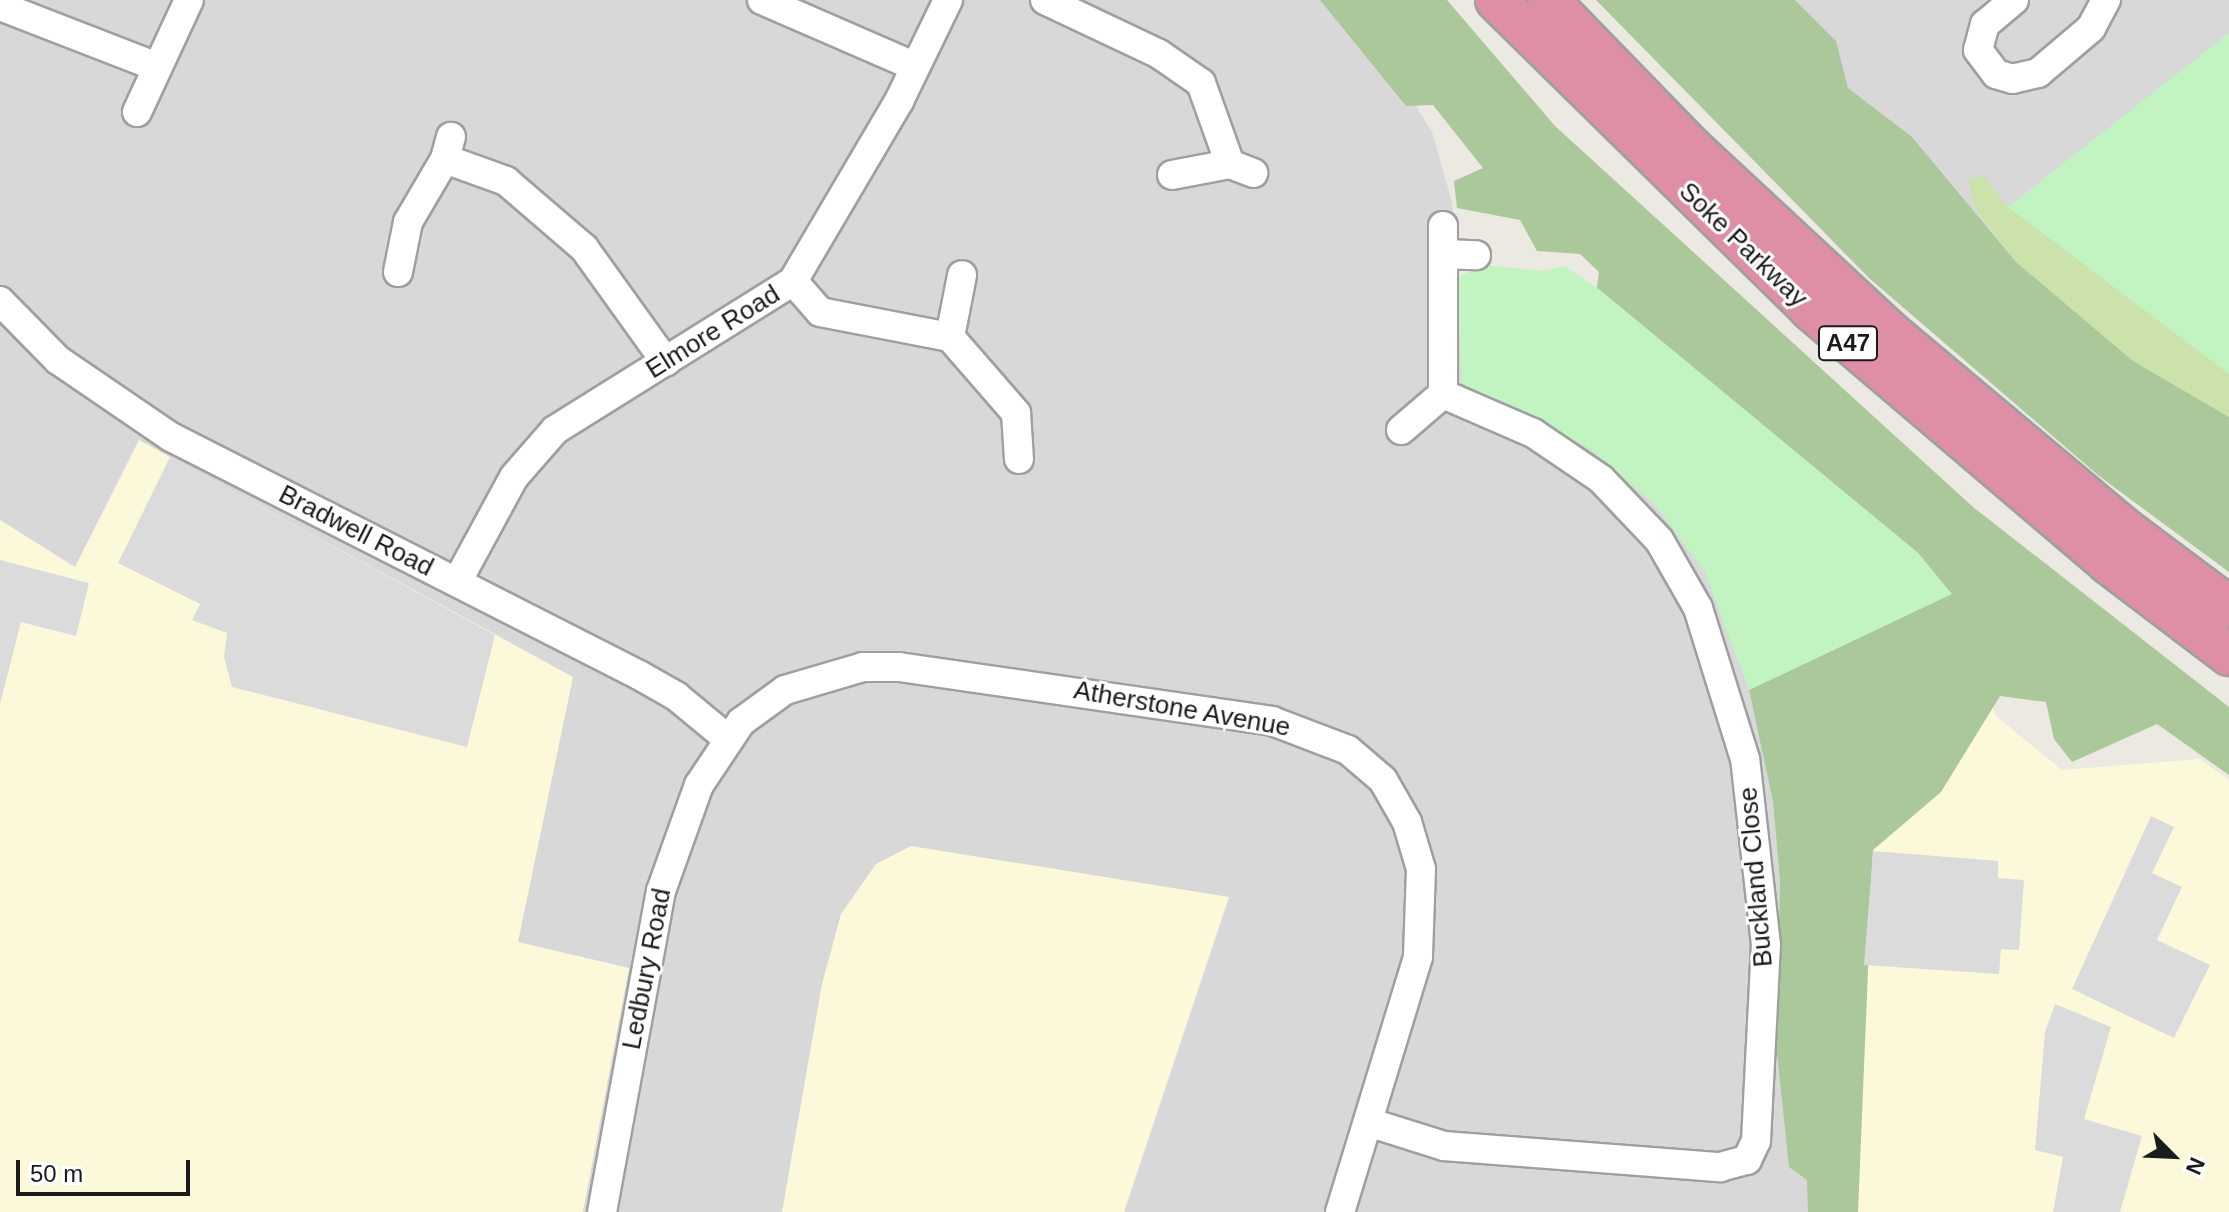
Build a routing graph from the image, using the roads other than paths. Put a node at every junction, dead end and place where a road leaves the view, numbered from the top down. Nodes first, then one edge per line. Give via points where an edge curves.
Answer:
1 (189, 0) edge
2 (762, 0) edge
3 (948, 0) edge
4 (1045, 0) edge
5 (1496, 0) edge
6 (1548, 0) edge
7 (2014, 0) edge
8 (2106, 0) edge
9 (0, 6) edge
10 (914, 66) junction
11 (157, 67) junction
12 (137, 112) dead end
13 (1172, 175) dead end
14 (1476, 255) dead end
15 (398, 272) dead end
16 (962, 275) dead end
17 (793, 281) junction
18 (0, 301) edge
19 (950, 337) junction
20 (666, 362) junction
21 (1443, 394) junction
22 (1401, 430) dead end
23 (1019, 459) dead end
24 (457, 582) junction
25 (2229, 607) edge
26 (2229, 655) edge
27 (728, 739) junction
28 (1371, 1123) junction
29 (602, 1212) edge
30 (1340, 1212) edge

1 - 11 street
2 - 10 street
3 - 10 street, Elmore Road
4 - 13 street via 1159,54 1201,83 1242,168
5 - 26 highway, Soke Parkway / A47 via 1670,176 1844,340 2108,563
6 - 25 highway, Soke Parkway / A47 via 1693,149 1891,333 2126,530
7 - 8 street via 1985,24 1978,50 1996,74 2012,79 2026,79 2059,55 2099,19
9 - 11 street
10 - 17 street, Elmore Road via 899,101
11 - 12 street
14 - 21 street via 1443,240
15 - 20 street via 408,222 448,148 506,181 584,248
16 - 19 street
17 - 19 street via 820,312
17 - 20 street, Elmore Road
18 - 24 street, Bradwell Road via 58,360 171,437
19 - 23 street via 1016,413
20 - 24 street, Elmore Road via 555,430 514,477
21 - 22 street
21 - 28 street, Buckland Close via 1533,433 1601,479 1659,540 1698,608 1745,759 1766,945 1756,1141 1747,1160 1720,1167 1444,1146
24 - 27 street, Bradwell Road via 676,696
27 - 28 street, Atherstone Avenue via 764,704 805,680 863,667 899,667 1235,713 1308,732 1348,750 1383,780 1396,800 1421,869 1418,957
27 - 29 street, Ledbury Road via 684,817 661,891
28 - 30 street, Atherstone Avenue

